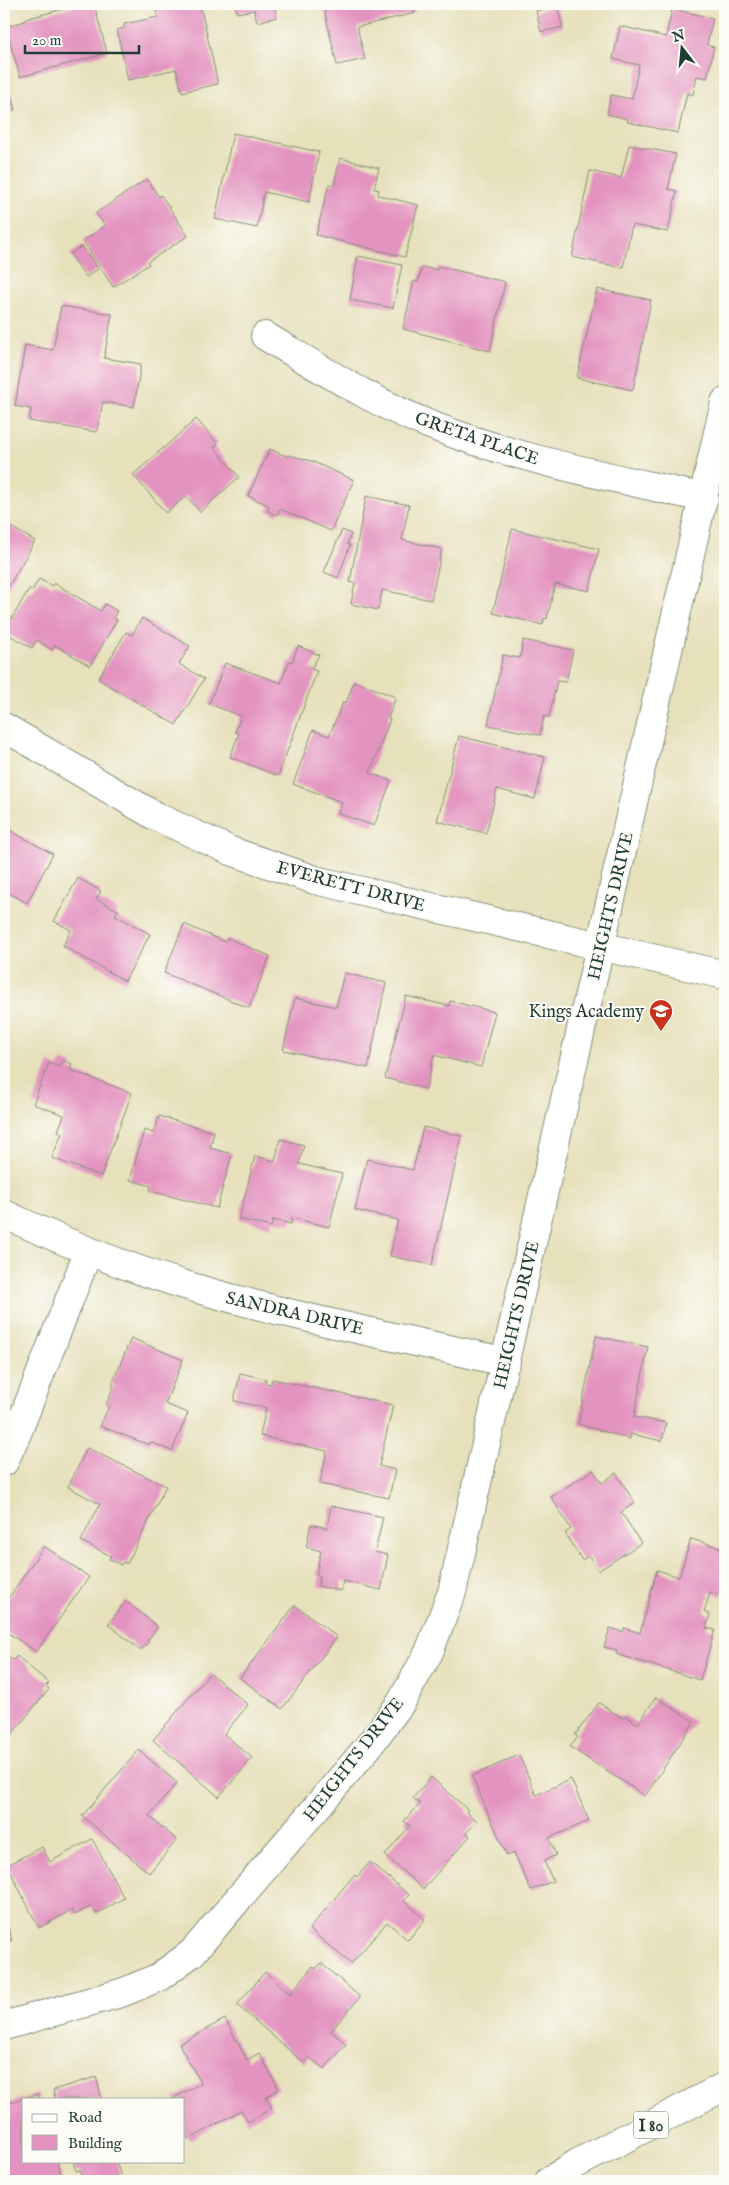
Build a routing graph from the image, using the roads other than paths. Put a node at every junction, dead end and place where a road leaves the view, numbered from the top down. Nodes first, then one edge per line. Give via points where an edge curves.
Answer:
1 (265, 336) dead end
2 (725, 402) edge
3 (704, 498) junction
4 (4, 727) edge
5 (601, 947) junction
6 (725, 975) edge
7 (4, 1214) edge
8 (88, 1252) junction
9 (506, 1362) junction
10 (4, 1462) edge
11 (4, 2026) edge
12 (725, 2086) edge
13 (576, 2164) junction
14 (531, 2181) edge
15 (550, 2181) edge

1 - 3 main road, GRETA PLACE via 361,392 432,426 510,453
2 - 3 main road, HEIGHTS DRIVE
3 - 5 main road, HEIGHTS DRIVE
4 - 5 main road, EVERETT DRIVE via 155,816 231,851 315,880
5 - 6 main road, EVERETT DRIVE
5 - 9 main road, HEIGHTS DRIVE
7 - 8 main road, SANDRA DRIVE
8 - 9 main road, SANDRA DRIVE via 204,1290
8 - 10 main road
9 - 11 main road, HEIGHTS DRIVE via 452,1592 429,1652 400,1704 368,1747 192,1953 160,1977 124,1992
12 - 13 main road, I 80
13 - 14 main road
13 - 15 main road, I 80

